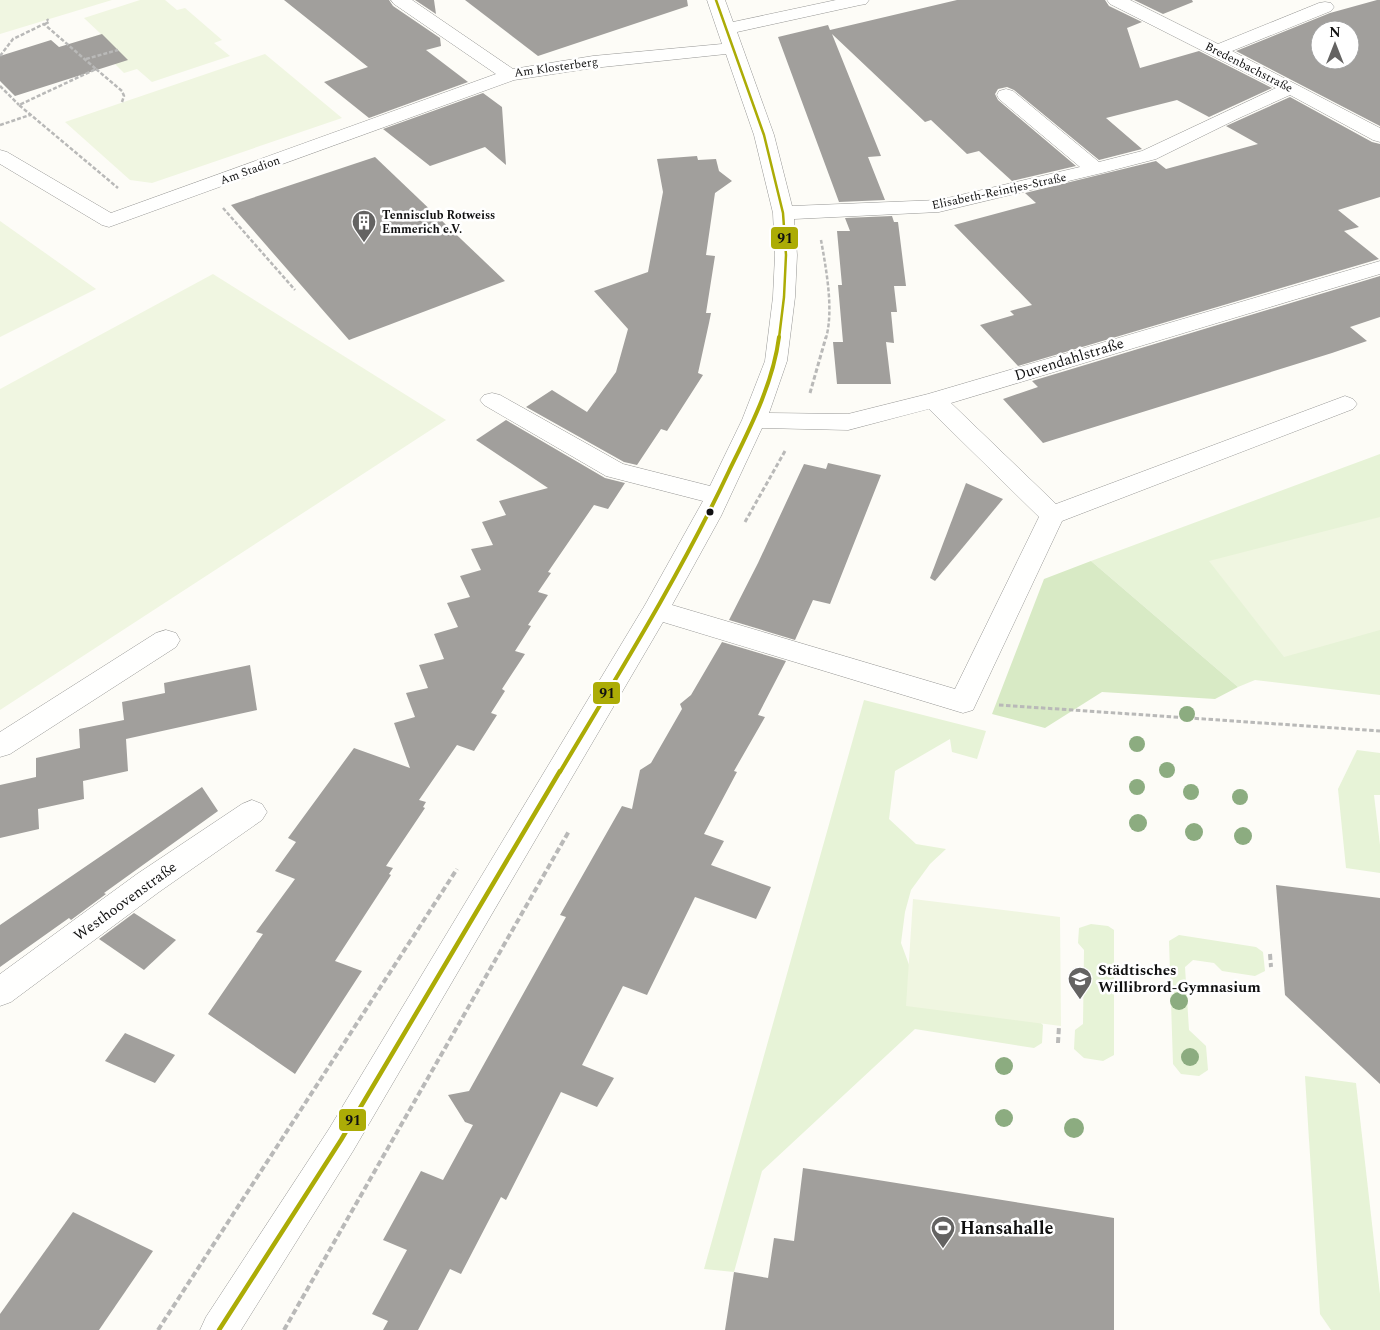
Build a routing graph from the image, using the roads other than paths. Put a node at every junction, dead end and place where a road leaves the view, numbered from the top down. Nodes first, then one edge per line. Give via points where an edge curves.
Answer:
1 (400, 0) edge
2 (716, 0) edge
3 (860, 0) edge
4 (1116, 0) edge
5 (1325, 7) dead end
6 (730, 39) junction
7 (1217, 51) junction
8 (510, 75) junction
9 (1291, 88) junction
10 (1006, 95) dead end
11 (1380, 136) edge
12 (0, 156) edge
13 (1095, 170) junction
14 (783, 213) junction
15 (1380, 267) edge
16 (492, 400) dead end
17 (934, 400) junction
18 (1345, 404) dead end
19 (754, 420) junction
20 (718, 496) junction
21 (1052, 515) junction
22 (656, 610) junction
23 (166, 640) dead end
24 (0, 746) edge
25 (252, 812) dead end
26 (0, 992) edge
27 (219, 1330) edge

1 - 8 street, Am Klosterberg
2 - 6 street
3 - 6 street, Am Klosterberg
4 - 7 street, Bredenbachstraße
5 - 7 street
6 - 8 street, Am Klosterberg
6 - 14 street via 764,135
7 - 9 street, Bredenbachstraße
8 - 12 street, Am Stadion via 109,221
9 - 11 street, Bredenbachstraße
9 - 13 street, Elisabeth-Reintjes-Straße via 1149,155
10 - 13 street, Elisabeth-Reintjes-Straße
13 - 14 street, Elisabeth-Reintjes-Straße via 939,206
14 - 19 street via 786,255 776,362
15 - 17 street, Duvendahlstraße
16 - 20 street via 614,470
17 - 19 street, Duvendahlstraße via 848,422
17 - 21 street
18 - 21 street
19 - 20 street
20 - 22 street
21 - 22 street via 963,702
22 - 27 street via 341,1140
23 - 24 street
25 - 26 street, Westhoovenstraße via 148,883

